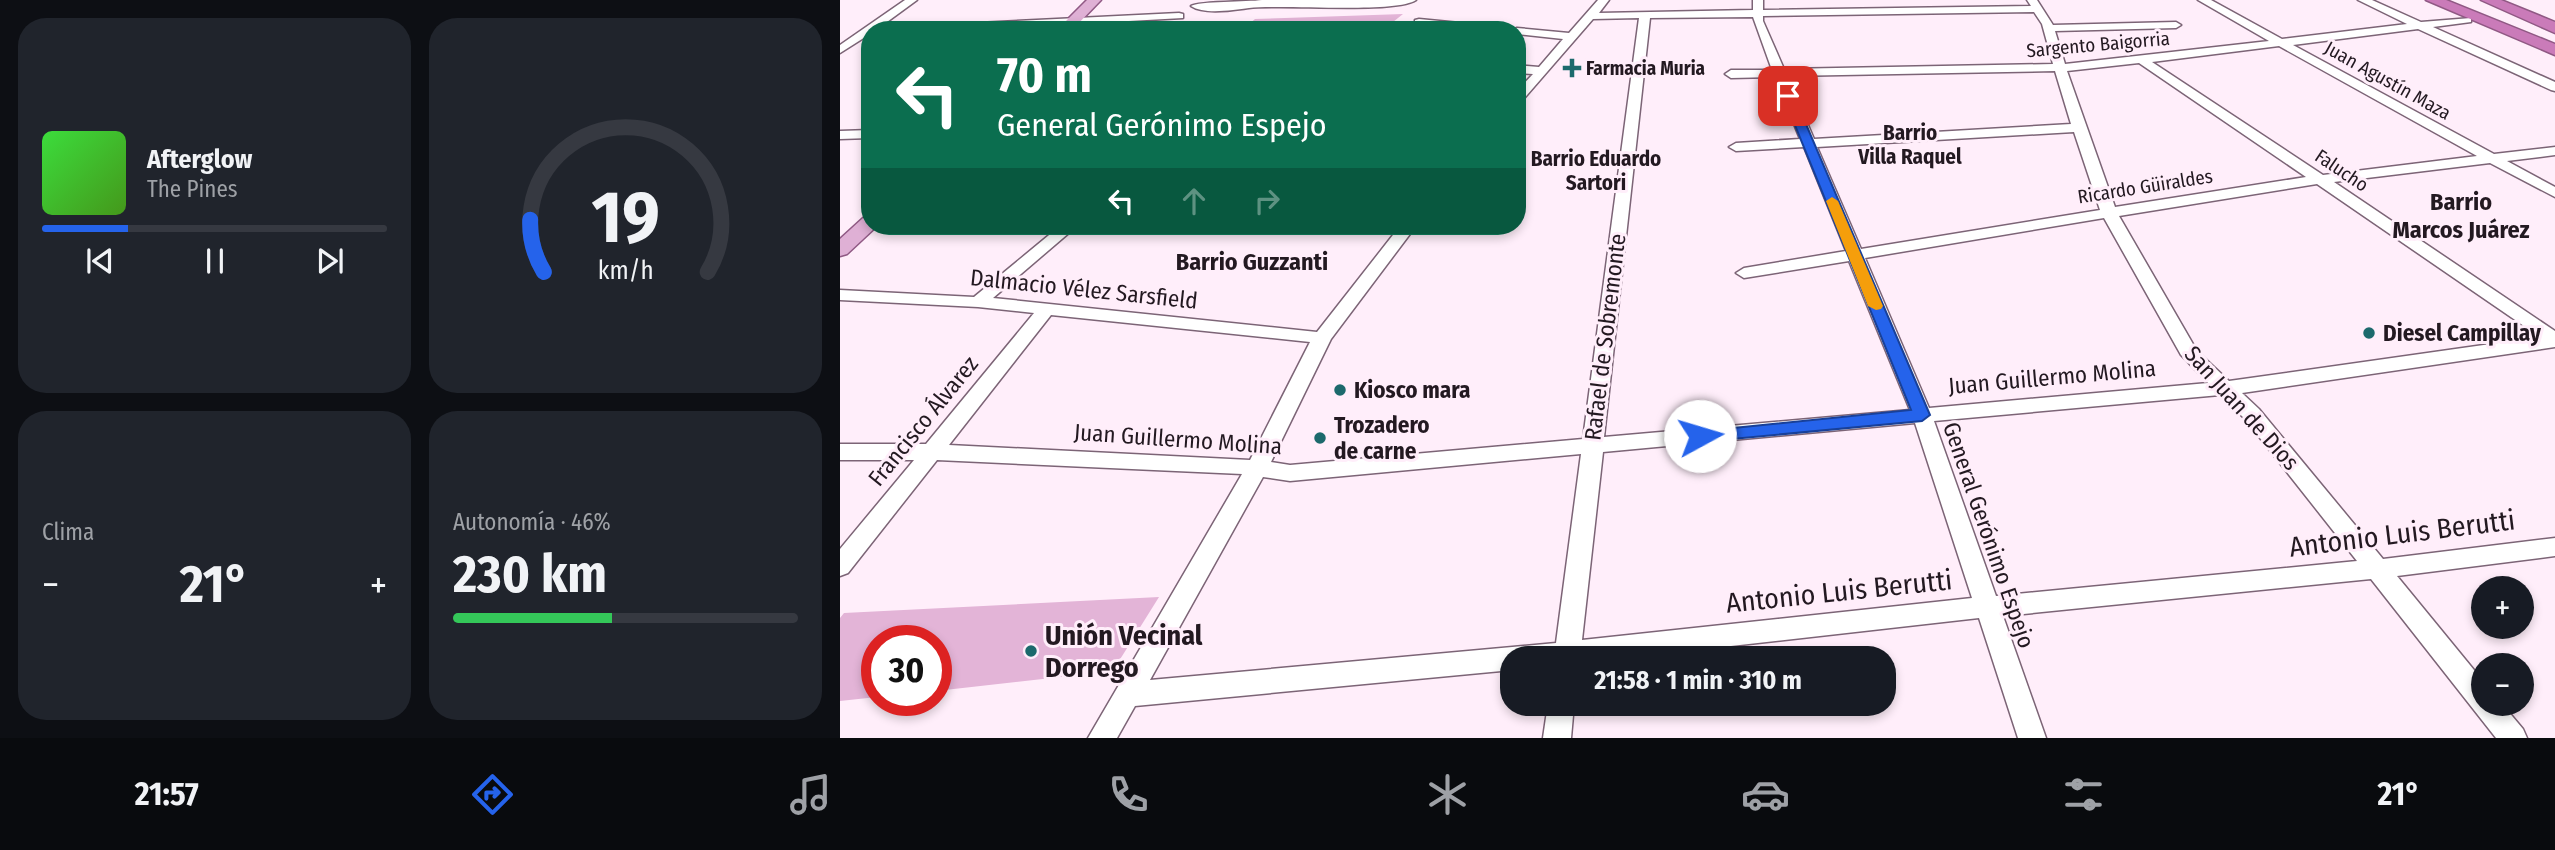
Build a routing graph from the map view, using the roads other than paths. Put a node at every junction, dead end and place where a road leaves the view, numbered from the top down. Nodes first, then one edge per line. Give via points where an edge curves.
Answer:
1 (912, 0) edge
2 (1094, 0) edge
3 (1206, 0) edge
4 (1411, 0) edge
5 (1604, 0) edge
6 (2203, 0) edge
7 (2362, 0) edge
8 (2433, 0) edge
9 (2447, 0) edge
10 (2468, 0) edge
11 (2488, 0) edge
12 (2035, 5) edge
13 (1196, 6) junction
14 (1757, 7) edge
15 (1179, 16) junction
16 (1591, 16) junction
17 (1645, 16) junction
18 (2467, 20) dead end
19 (882, 21) edge
20 (1072, 21) edge
21 (1117, 21) edge
22 (1171, 21) edge
23 (2176, 25) dead end
24 (2419, 26) junction
25 (2049, 28) junction
26 (2555, 28) edge
27 (861, 31) edge
28 (840, 32) edge
29 (1526, 32) edge
30 (2555, 34) edge
31 (861, 36) edge
32 (1573, 37) junction
33 (2280, 42) junction
34 (2555, 42) edge
35 (840, 50) edge
36 (2555, 50) edge
37 (2140, 60) junction
38 (2061, 68) junction
39 (1526, 70) edge
40 (1542, 71) junction
41 (1779, 73) junction
42 (1731, 74) dead end
43 (2555, 88) edge
44 (1526, 89) edge
45 (2079, 128) junction
46 (861, 134) edge
47 (840, 135) edge
48 (1808, 143) junction
49 (1736, 147) dead end
50 (2555, 151) edge
51 (2491, 158) junction
52 (2318, 179) junction
53 (2555, 193) edge
54 (2109, 213) junction
55 (861, 230) edge
56 (1058, 235) edge
57 (1401, 235) edge
58 (840, 250) edge
59 (1854, 254) junction
60 (1744, 273) dead end
61 (840, 295) edge
62 (978, 302) junction
63 (1047, 309) junction
64 (1322, 338) junction
65 (2555, 340) edge
66 (2225, 387) junction
67 (1922, 415) junction
68 (1592, 447) junction
69 (840, 452) edge
70 (931, 452) junction
71 (1256, 470) junction
72 (2555, 547) edge
73 (840, 566) edge
74 (2378, 569) junction
75 (1988, 607) junction
76 (1568, 646) edge
77 (1646, 646) edge
78 (1500, 661) edge
79 (2471, 686) edge
80 (1129, 694) junction
81 (1560, 716) edge
82 (2495, 716) edge
83 (1102, 738) edge
84 (1557, 738) edge
85 (2032, 738) edge
86 (2512, 738) edge

1 - 19 street
2 - 20 main road
3 - 13 street
4 - 13 street
5 - 16 street
6 - 33 street, Juan Agustín Maza
7 - 24 street
8 - 36 highway
9 - 34 highway
10 - 30 highway
11 - 26 highway
12 - 14 street
12 - 25 street, San Juan de Dios
13 - 15 street
14 - 17 street
14 - 41 street, General Gerónimo Espejo
15 - 21 street
15 - 22 street
16 - 17 street
16 - 32 street
17 - 68 street, Rafael de Sobremonte
18 - 24 street, Sargento Baigorria
23 - 25 street
24 - 33 street, Sargento Baigorria
24 - 43 street
25 - 38 street, San Juan de Dios
27 - 28 street
29 - 32 street
31 - 35 street
32 - 40 street
33 - 37 street, Sargento Baigorria
33 - 51 street, Juan Agustín Maza
37 - 38 street, Sargento Baigorria
37 - 52 street, Falucho
38 - 41 street, Sargento Baigorria
38 - 45 street, San Juan de Dios
39 - 40 street
40 - 44 street
41 - 42 street, Sargento Baigorria
41 - 48 street, General Gerónimo Espejo
45 - 48 street
45 - 54 street, San Juan de Dios
46 - 47 street
48 - 49 street
48 - 59 street, General Gerónimo Espejo
50 - 51 street, Ricardo Güiraldes
51 - 52 street, Ricardo Güiraldes
51 - 53 street, Juan Agustín Maza
52 - 54 street, Ricardo Güiraldes
52 - 65 street, Falucho
54 - 59 street, Ricardo Güiraldes
54 - 66 street, San Juan de Dios via 2190,355
55 - 58 main road
56 - 62 street
57 - 64 street
59 - 60 street, Ricardo Güiraldes
59 - 67 street, General Gerónimo Espejo
61 - 62 street, Dalmacio Vélez Sarsfield
62 - 63 street, Dalmacio Vélez Sarsfield
63 - 64 street, Dalmacio Vélez Sarsfield
63 - 70 street, Francisco Álvarez
64 - 71 street
65 - 66 street, Juan Guillermo Molina
66 - 67 street, Juan Guillermo Molina
66 - 74 street, San Juan de Dios
67 - 68 street, Juan Guillermo Molina
67 - 75 street, General Gerónimo Espejo
68 - 71 street, Juan Guillermo Molina via 1290,473
68 - 76 street, Rafael de Sobremonte
69 - 70 street, Juan Guillermo Molina
70 - 71 street, Juan Guillermo Molina via 1231,465
70 - 73 street, Francisco Álvarez
71 - 80 street
72 - 74 street, Antonio Luis Berutti
74 - 75 street, Antonio Luis Berutti
74 - 79 street, San Juan de Dios
75 - 77 street, Antonio Luis Berutti
75 - 85 street, General Gerónimo Espejo
78 - 80 street, Antonio Luis Berutti
80 - 83 street
81 - 84 street
82 - 86 street, San Juan de Dios

